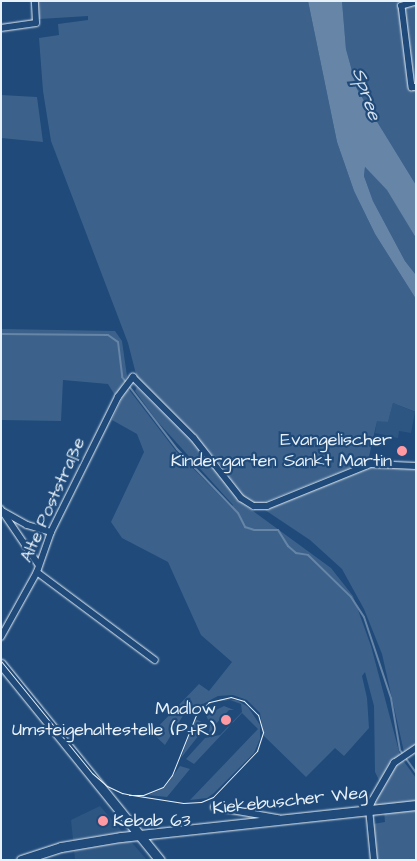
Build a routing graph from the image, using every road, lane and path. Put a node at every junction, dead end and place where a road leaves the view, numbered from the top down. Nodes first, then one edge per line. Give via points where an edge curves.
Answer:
1 (35, 1) edge
2 (416, 2) edge
3 (1, 28) edge
4 (416, 49) edge
5 (407, 52) junction
6 (416, 87) edge
7 (416, 466) edge
8 (2, 510) edge
9 (51, 532) junction
10 (39, 565) junction
11 (37, 572) junction
12 (1, 636) edge
13 (155, 660) dead end
14 (1, 664) edge
15 (416, 748) edge
16 (416, 805) edge
17 (214, 806) dead end
18 (369, 809) junction
19 (282, 819) junction
20 (139, 835) junction
21 (21, 860) edge
22 (160, 860) edge
23 (374, 860) edge

1 - 3 street via 36,24
2 - 5 street via 402,6
4 - 5 street
5 - 6 street via 412,87
7 - 9 street, Alte Poststraße via 371,464 267,506 254,506 241,498 194,438 131,378
8 - 9 street via 27,525
8 - 10 street
9 - 10 street, Alte Poststraße
10 - 11 street, Alte Poststraße
11 - 12 street, Alte Poststraße
11 - 13 street
14 - 20 main road
15 - 18 street via 398,760
16 - 18 main road, Kiekebuscher Weg
17 - 19 street
18 - 19 main road, Kiekebuscher Weg
18 - 23 street
19 - 20 main road, Kiekebuscher Weg
20 - 21 main road, Kiekebuscher Weg via 61,847
20 - 22 main road

